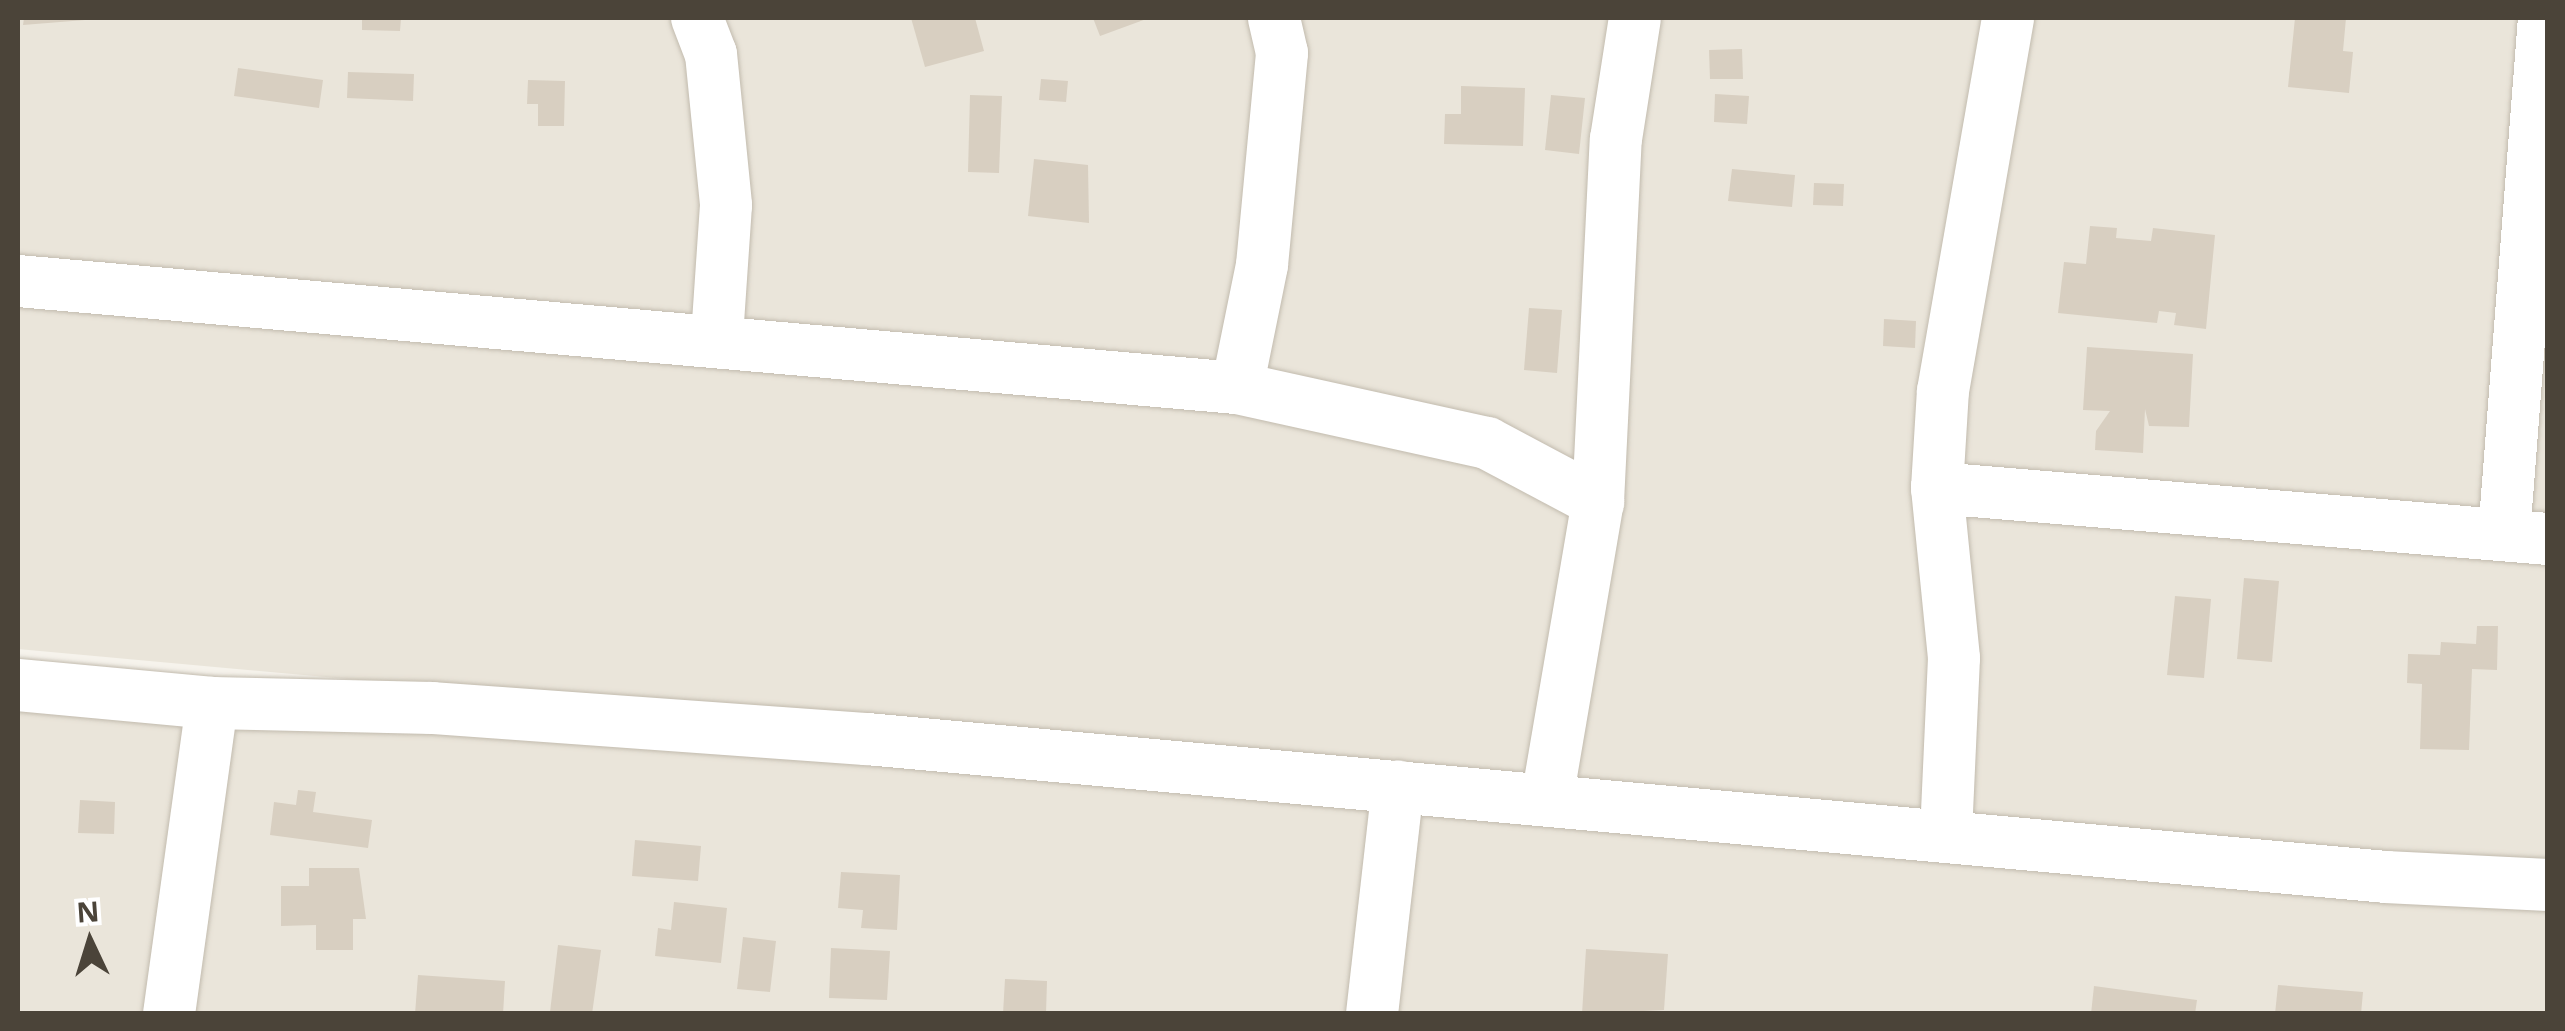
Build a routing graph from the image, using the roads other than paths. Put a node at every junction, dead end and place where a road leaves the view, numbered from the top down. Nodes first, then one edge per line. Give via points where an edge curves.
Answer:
1 (697, 18) edge
2 (1274, 18) edge
3 (1635, 18) edge
4 (2008, 18) edge
5 (2544, 18) edge
6 (18, 282) edge
7 (717, 338) junction
8 (1237, 388) junction
9 (1937, 488) junction
10 (1598, 502) junction
11 (2526, 537) edge
12 (18, 685) edge
13 (212, 703) junction
14 (1398, 786) junction
15 (1547, 798) junction
16 (1946, 834) junction
17 (2548, 885) edge
18 (169, 1014) edge
19 (1372, 1014) edge

1 - 7 street via 711,54 726,206
2 - 8 street via 1282,53 1262,265
3 - 10 street via 1616,139
4 - 9 street via 1943,391
5 - 11 street
6 - 7 street via 478,325
7 - 8 street
8 - 10 street via 1487,442
9 - 11 street
9 - 16 street via 1954,658
10 - 15 street
12 - 13 street
13 - 14 street via 432,708
13 - 18 street
14 - 15 street
14 - 19 street
15 - 16 street
16 - 17 street via 2386,877

